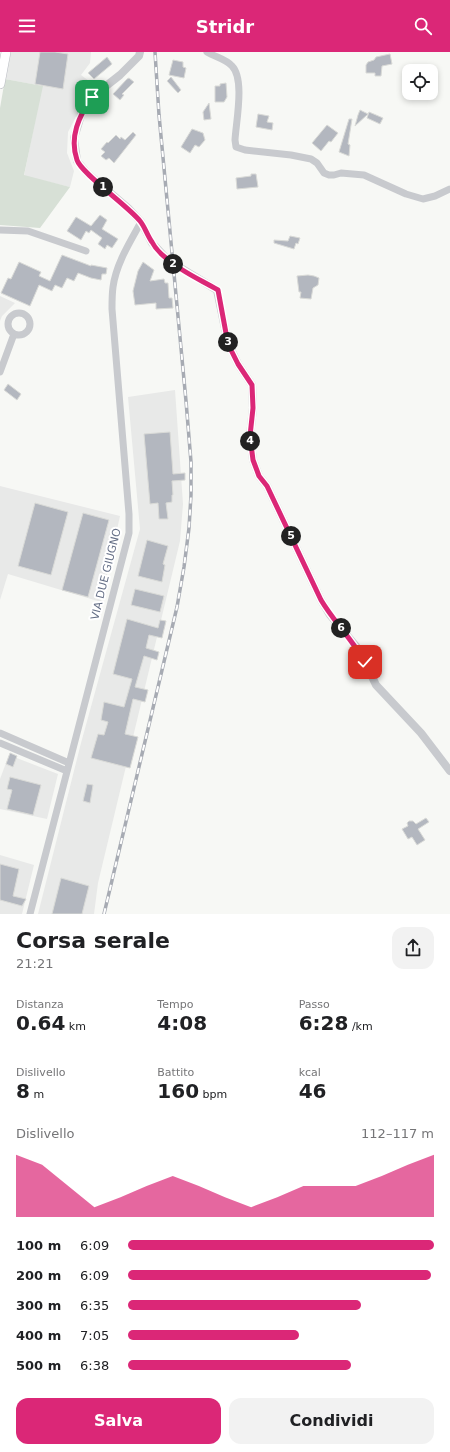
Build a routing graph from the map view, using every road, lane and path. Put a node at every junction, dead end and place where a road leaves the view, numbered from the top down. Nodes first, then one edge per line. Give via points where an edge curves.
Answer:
1 (6, 52) edge
2 (140, 52) edge
3 (208, 52) edge
4 (0, 84) edge
5 (450, 189) edge
6 (141, 222) junction
7 (0, 230) edge
8 (86, 251) dead end
9 (14, 334) dead end
10 (0, 372) edge
11 (0, 733) edge
12 (0, 743) edge
13 (69, 763) junction
14 (67, 771) junction
15 (450, 771) edge
16 (30, 914) edge

1 - 4 main road
2 - 6 street via 120,75 92,97 82,112 74,138 77,161
3 - 5 street via 229,63 236,72 239,89 236,147 311,159 329,175 364,174 406,194 423,199
6 - 13 street, VIA DUE GIUGNO via 117,271 112,309 130,514 129,533
6 - 15 street via 152,243 166,258 218,290 228,344 252,385 250,436 253,460 259,476 267,486 330,615 356,646 376,685 421,733
7 - 8 street via 28,231
9 - 10 street
11 - 13 street
12 - 14 street
13 - 14 street, VIA DUE GIUGNO
14 - 16 street, VIA DUE GIUGNO

